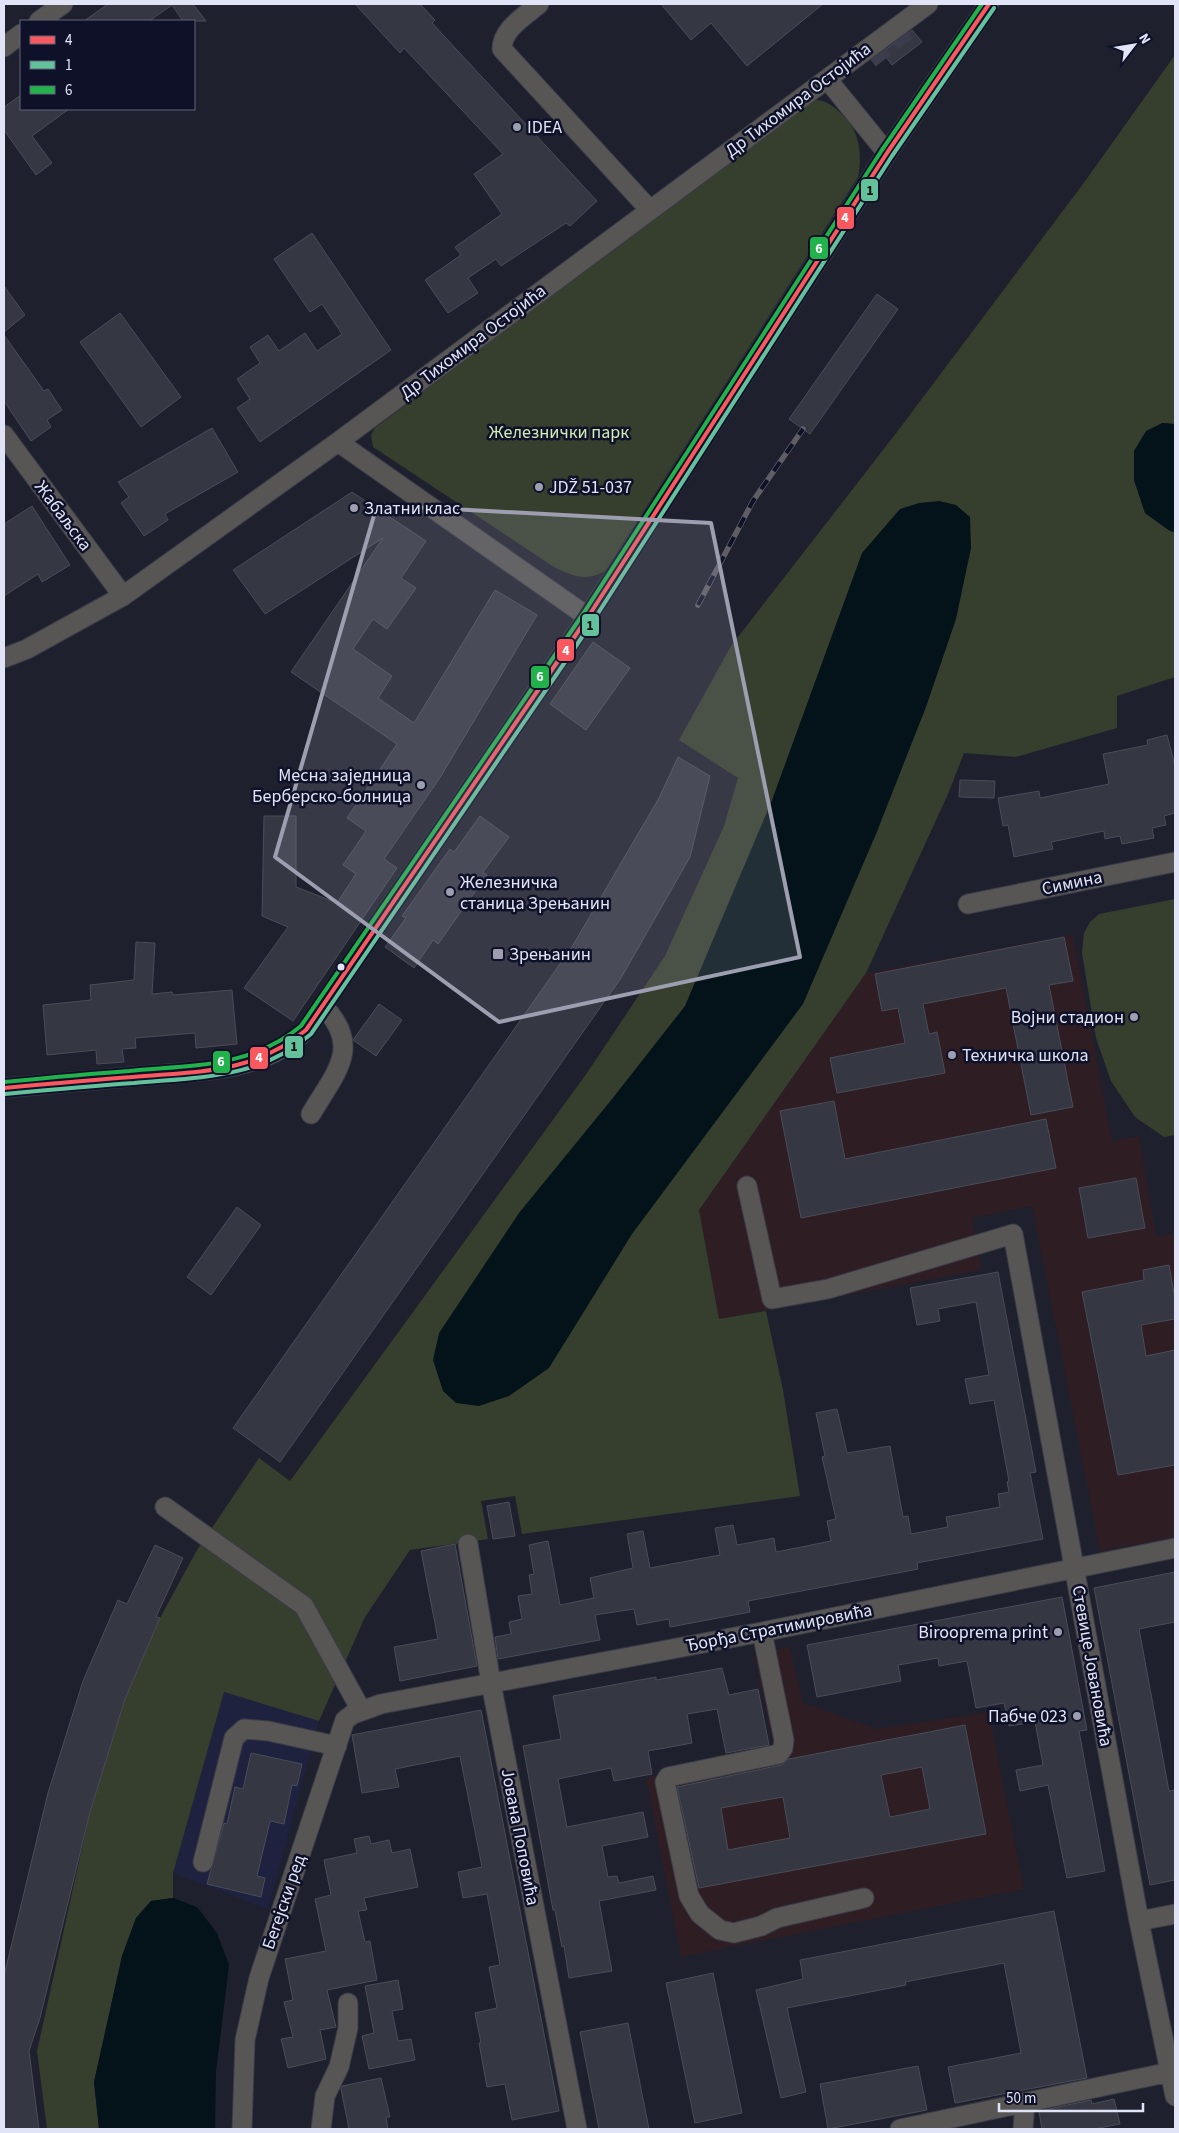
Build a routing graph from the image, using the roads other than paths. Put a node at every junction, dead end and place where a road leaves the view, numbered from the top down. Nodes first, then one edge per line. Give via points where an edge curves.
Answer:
1 (62, 4) edge
2 (539, 4) edge
3 (928, 4) edge
4 (942, 4) edge
5 (989, 4) edge
6 (40, 20) edge
7 (911, 28) tunnel mouth
8 (20, 35) edge
9 (4, 47) edge
10 (870, 58) tunnel mouth
11 (850, 62) junction
12 (827, 79) junction
13 (886, 153) junction
14 (650, 210) junction
15 (4, 436) edge
16 (338, 442) junction
17 (123, 596) junction
18 (588, 617) junction
19 (4, 658) edge
20 (1175, 862) edge
21 (968, 904) dead end
22 (323, 1006) junction
23 (4, 1088) edge
24 (311, 1114) dead end
25 (747, 1186) dead end
26 (165, 1507) dead end
27 (468, 1544) dead end
28 (1175, 1548) edge
29 (1074, 1568) junction
30 (762, 1632) junction
31 (491, 1683) junction
32 (382, 1704) joint
33 (361, 1710) junction
34 (337, 1746) junction
35 (203, 1862) dead end
36 (864, 1898) dead end
37 (1175, 1914) edge
38 (1139, 1921) junction
39 (348, 2003) dead end
40 (1170, 2072) junction
41 (1175, 2096) edge
42 (1025, 2103) junction
43 (242, 2129) edge
44 (321, 2129) edge
45 (576, 2129) edge
46 (900, 2129) edge
47 (1023, 2129) edge

1 - 6 street
2 - 14 street via 509,30 502,39 502,49
3 - 11 street, Др Тихомира Остојића
4 - 7 street
5 - 13 street
8 - 9 street
10 - 11 street via 866,62
11 - 12 street, Др Тихомира Остојића
12 - 13 street
12 - 14 street, Др Тихомира Остојића
13 - 18 street
14 - 16 street, Др Тихомира Остојића
15 - 17 street, Жабаљска
16 - 17 street, Др Тихомира Остојића
16 - 18 street
17 - 19 street, Др Тихомира Остојића via 28,649
18 - 22 street
20 - 21 street, Симина
22 - 23 street via 297,1039 273,1054 246,1062 214,1069
22 - 24 street via 338,1024 344,1041 341,1063
25 - 29 street, Стевице Јовановића via 772,1299 828,1289 1012,1234
26 - 33 street via 304,1606
27 - 31 street, Јована Поповића
28 - 29 street, Ђорђа Стратимировића
29 - 30 street, Ђорђа Стратимировића
29 - 38 street, Стевице Јовановића
30 - 31 street, Ђорђа Стратимировића
30 - 36 street via 783,1748 779,1754 668,1777 665,1782 689,1896 700,1914 713,1925 734,1933 778,1918
31 - 32 street, Ђорђа Стратимировића
31 - 45 street, Јована Поповића
32 - 33 street, Бегејски ред
33 - 34 street, Бегејски ред via 345,1720
34 - 35 street via 244,1729 234,1738
34 - 43 street, Бегејски ред via 259,1978 245,2040
37 - 38 street
38 - 40 street, Стевице Јовановића
39 - 44 street via 348,2028 339,2067 325,2096
40 - 41 street, Стевице Јовановића
40 - 42 street
42 - 46 street
42 - 47 street

